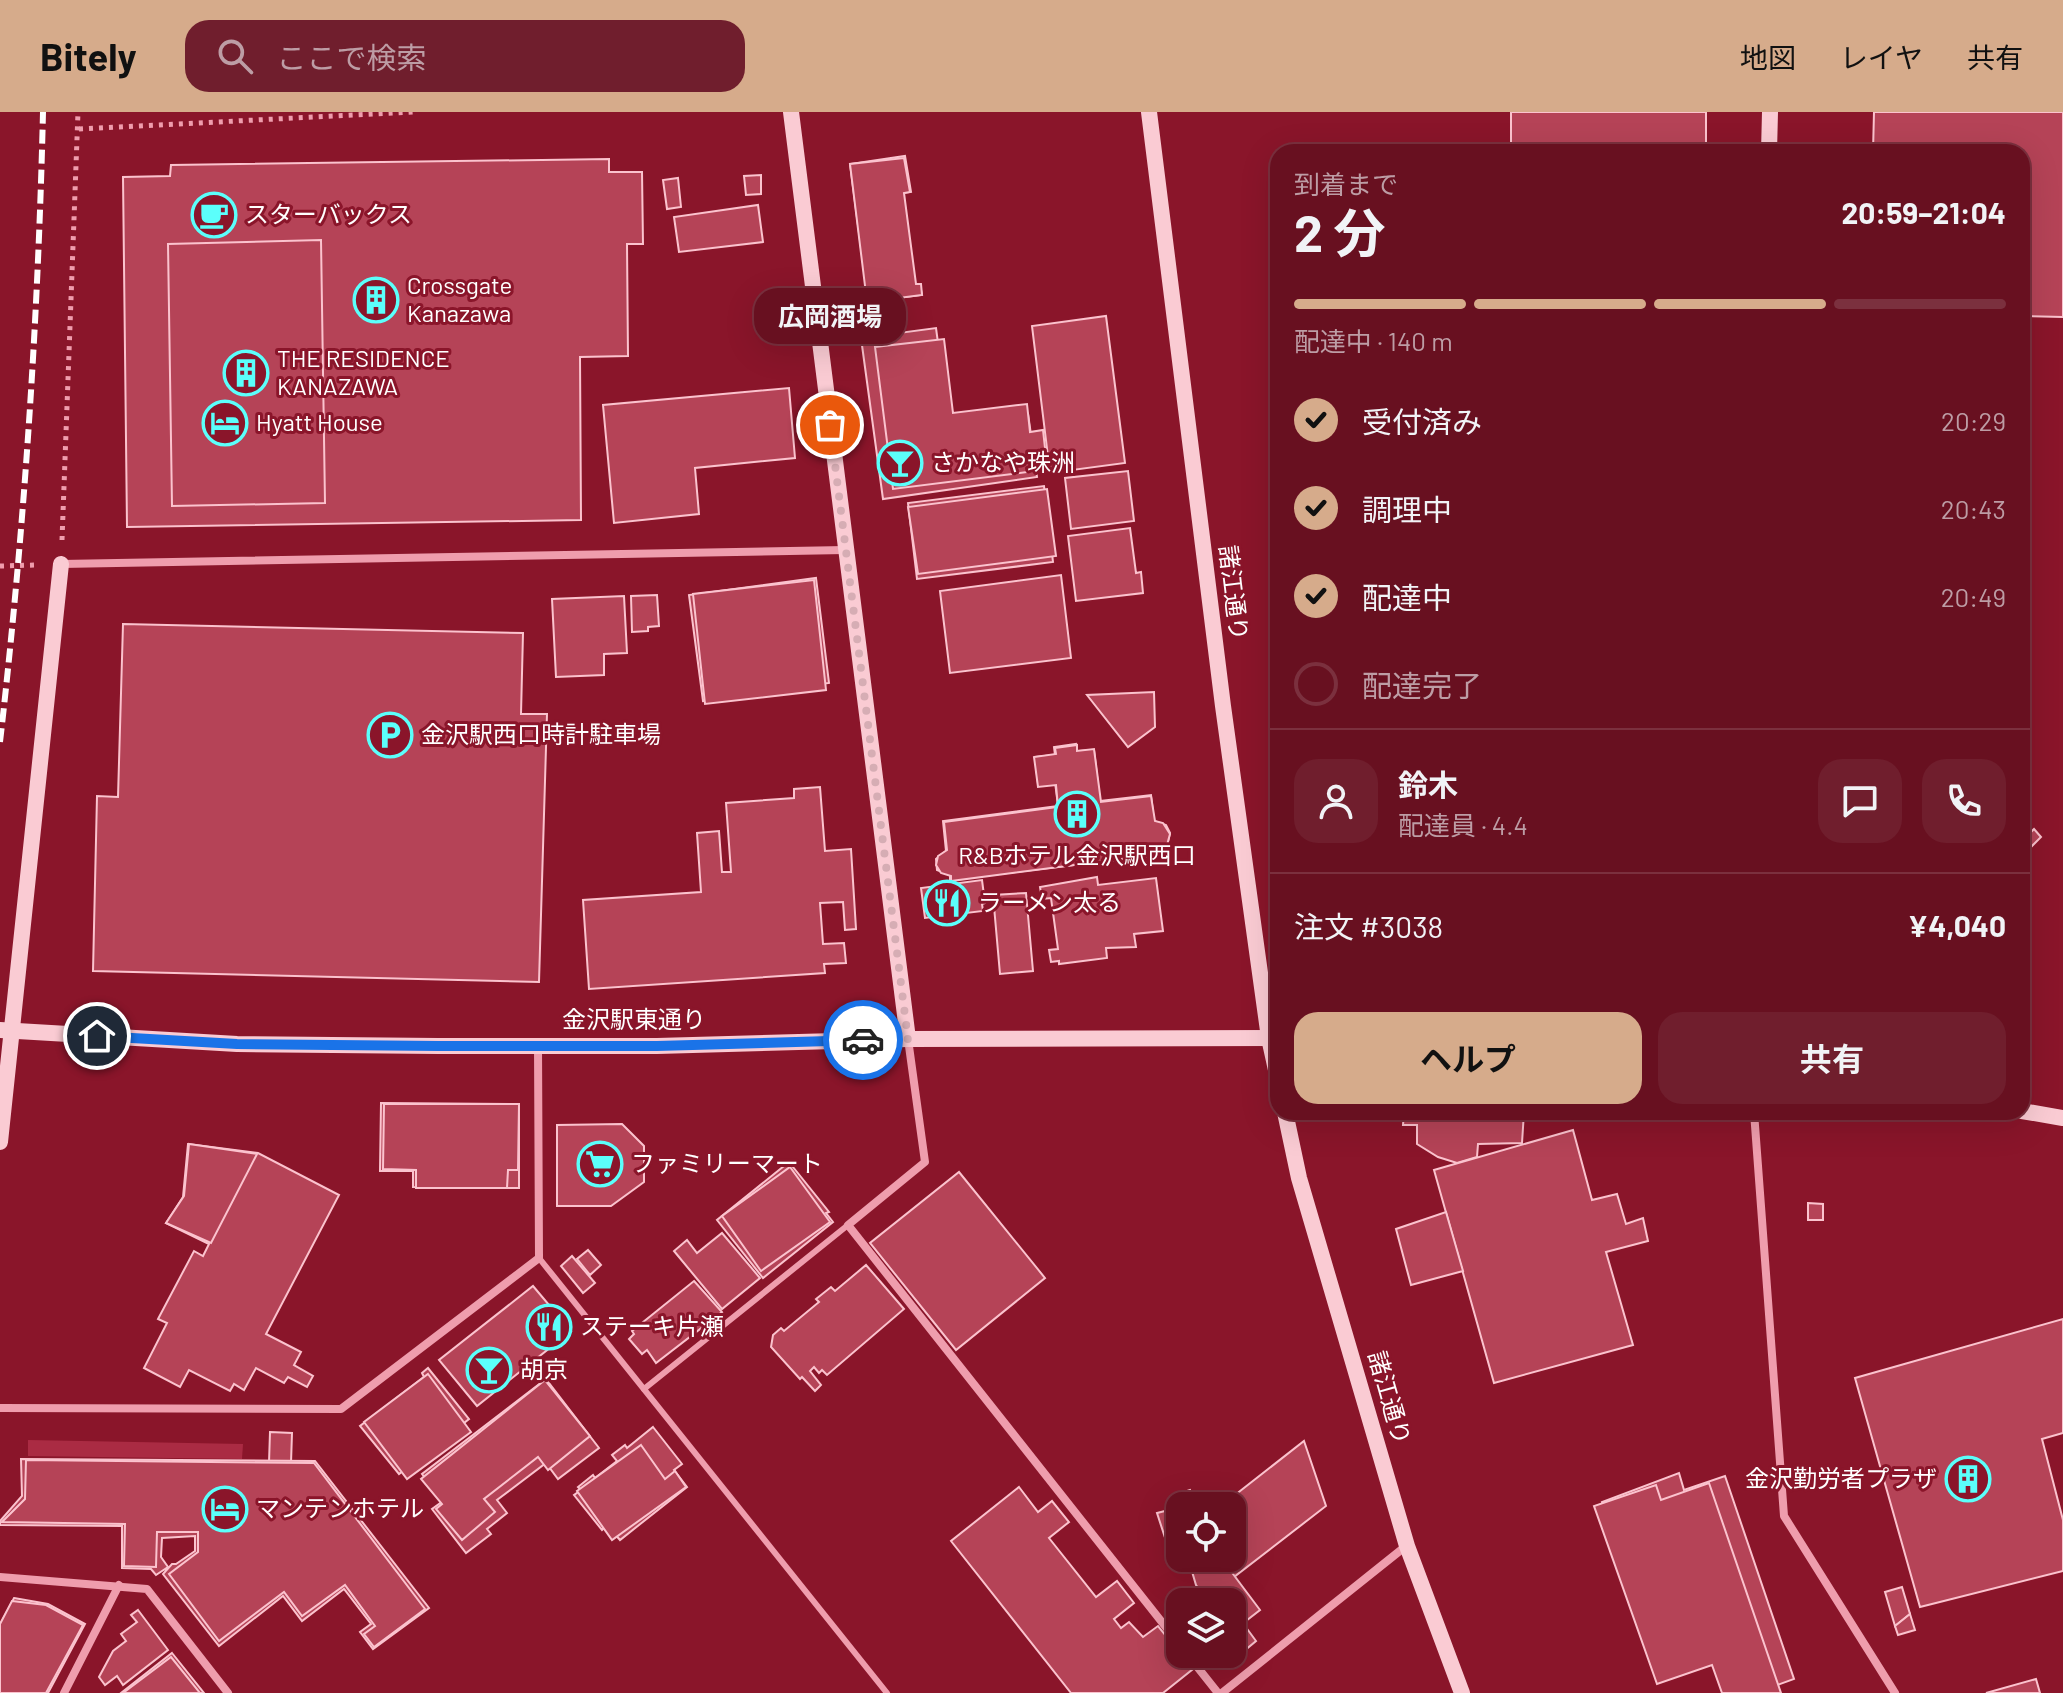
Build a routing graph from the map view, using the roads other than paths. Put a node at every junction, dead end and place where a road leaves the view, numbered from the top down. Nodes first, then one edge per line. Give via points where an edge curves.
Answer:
1 (791, 112) edge
2 (1149, 112) edge
3 (1770, 112) edge
4 (1769, 144) edge
5 (845, 550) junction
6 (61, 564) joint
7 (1270, 1012) edge
8 (6, 1030) edge
9 (1270, 1038) edge
10 (908, 1039) junction
11 (538, 1045) junction
12 (2030, 1112) edge
13 (2063, 1118) edge
14 (1287, 1120) edge
15 (1755, 1120) edge
16 (0, 1142) edge
17 (848, 1225) junction
18 (539, 1258) junction
19 (644, 1389) junction
20 (0, 1408) edge
21 (1407, 1546) junction
22 (0, 1577) edge
23 (119, 1585) junction
24 (1166, 1627) edge
25 (1199, 1668) edge
26 (64, 1693) edge
27 (228, 1693) edge
28 (887, 1693) edge
29 (1220, 1693) edge
30 (1462, 1693) edge
31 (1895, 1693) edge

1 - 5 street
2 - 7 street, 諸江通り via 1223,706
3 - 4 street
5 - 6 street
5 - 10 street
6 - 8 street
8 - 11 street, 金沢駅東通り via 237,1044
8 - 16 street
9 - 10 street, 金沢駅東通り
10 - 11 street, 金沢駅東通り
10 - 17 street via 925,1162
11 - 18 street
12 - 13 street
14 - 21 street, 諸江通り
15 - 31 street via 1784,1516
17 - 19 lane
17 - 24 street
18 - 19 lane
18 - 20 street via 341,1409
19 - 28 lane
21 - 29 street
21 - 30 street, 諸江通り
22 - 23 street
23 - 26 street
23 - 27 street via 147,1589
25 - 29 street

